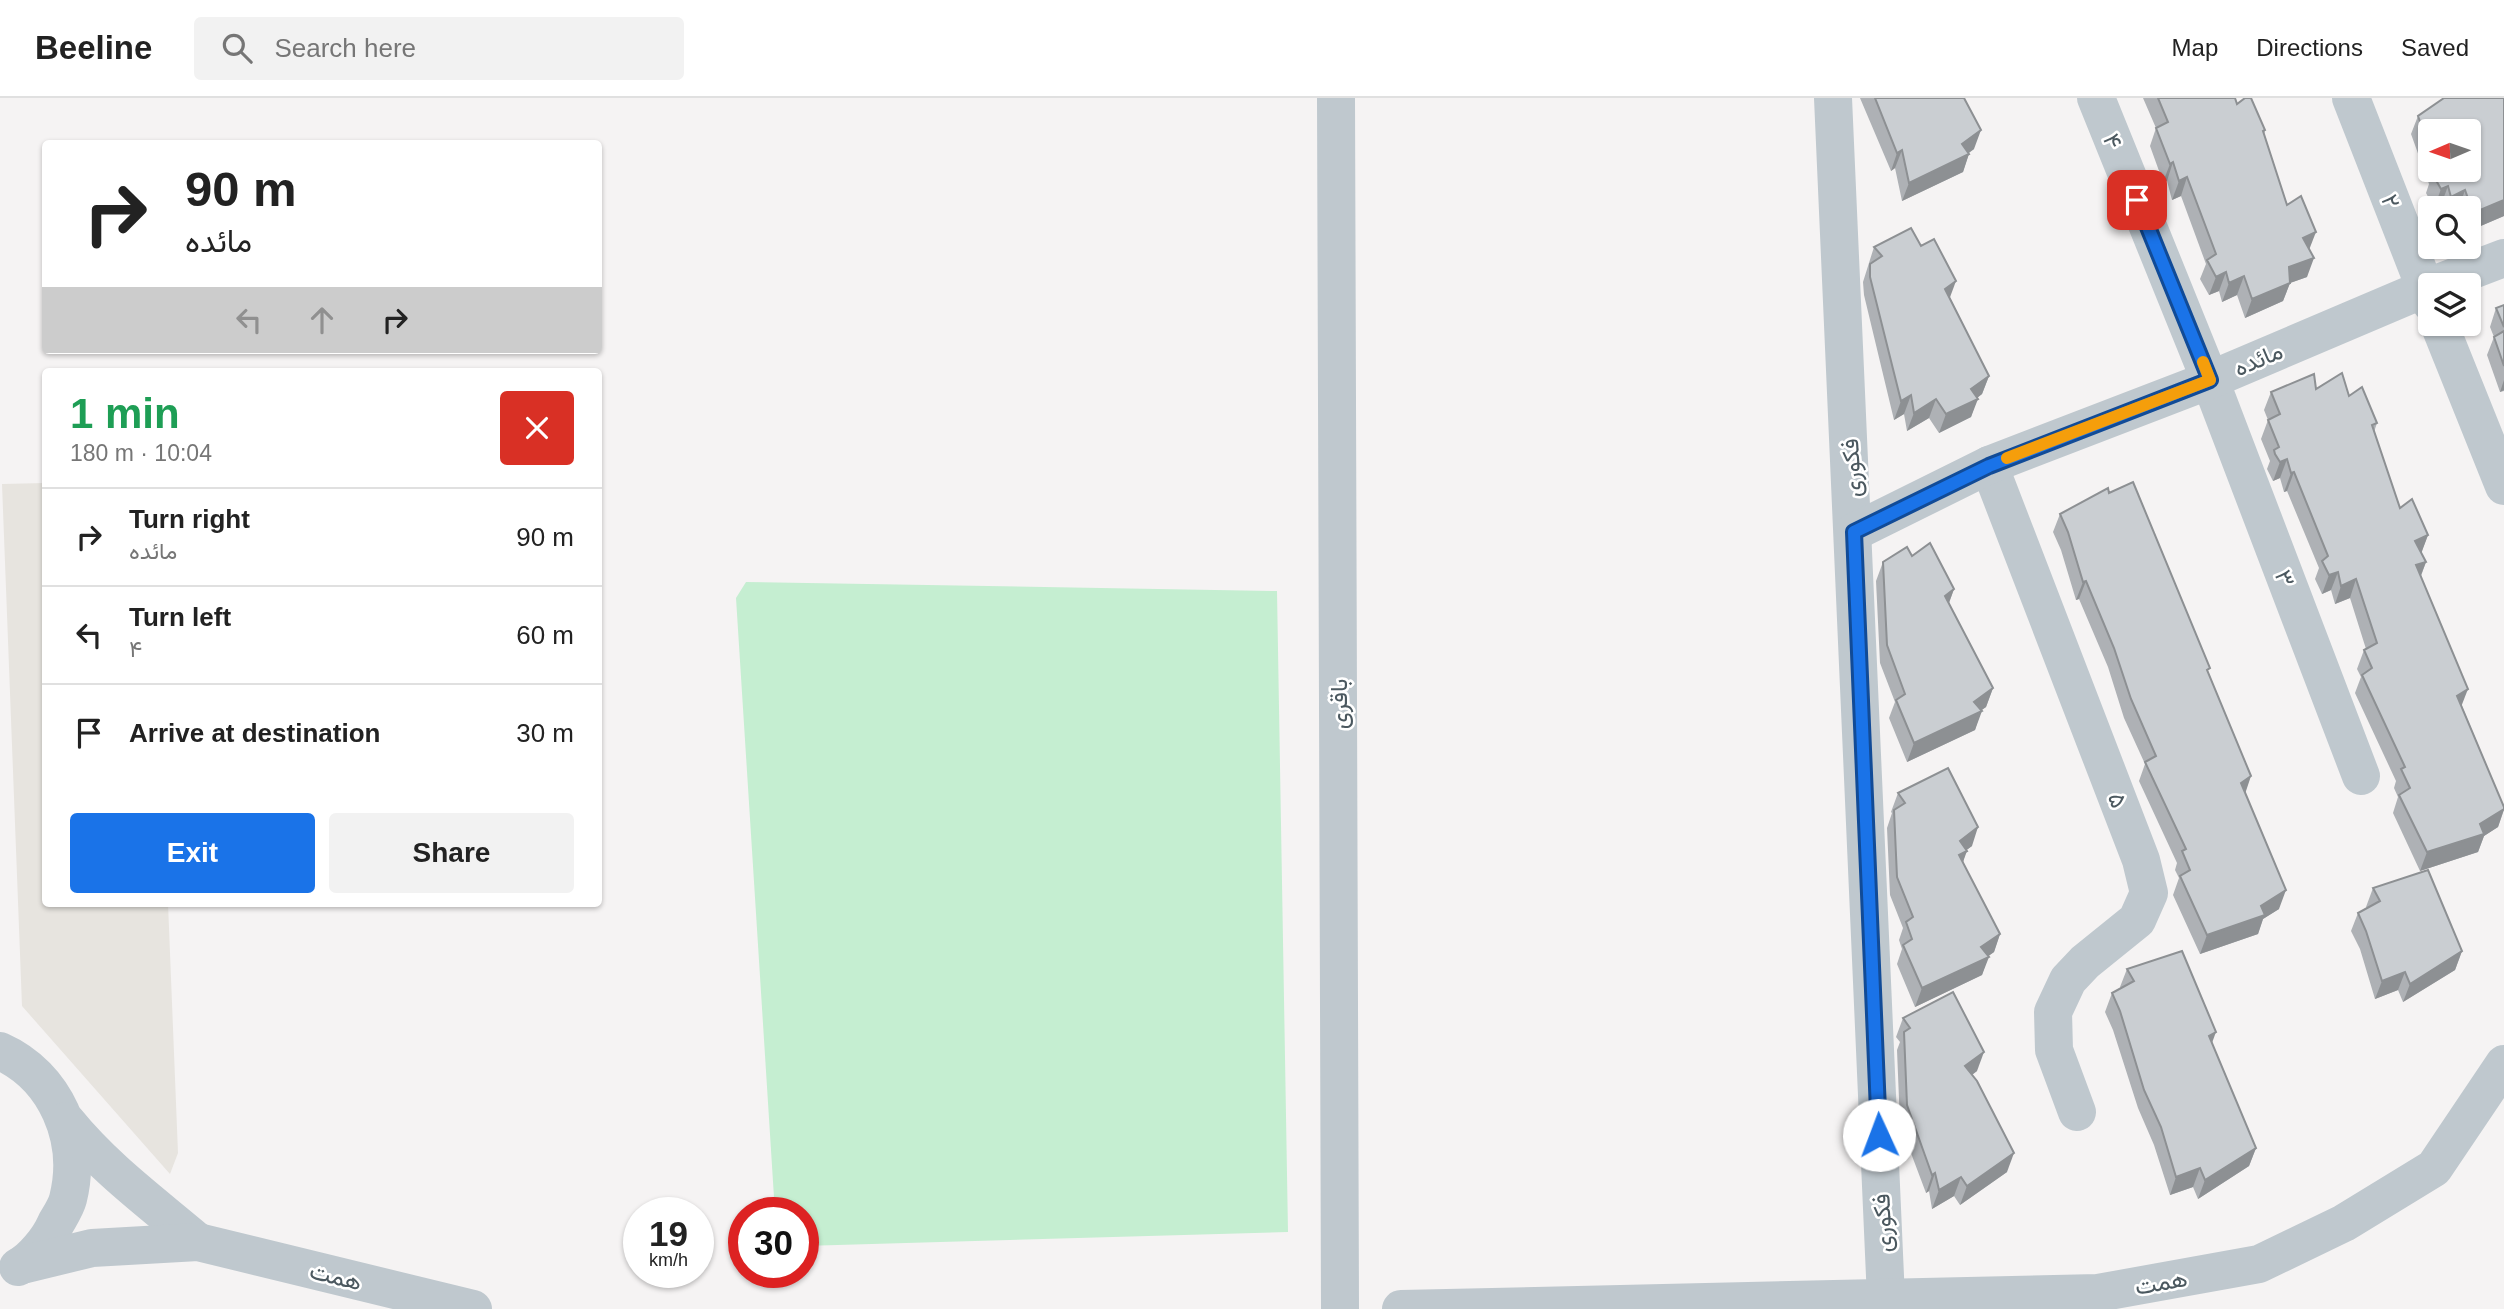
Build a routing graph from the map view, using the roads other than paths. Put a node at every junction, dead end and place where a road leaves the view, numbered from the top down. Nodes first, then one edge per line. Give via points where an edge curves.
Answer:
1 (1336, 98) edge
2 (1833, 98) edge
3 (2096, 98) edge
4 (2351, 98) edge
5 (2504, 258) edge
6 (2423, 273) edge
7 (2470, 273) edge
8 (2418, 296) edge
9 (2444, 336) edge
10 (2210, 380) junction
11 (1989, 466) junction
12 (2504, 486) edge
13 (1854, 532) junction
14 (2361, 776) dead end
15 (0, 1051) edge
16 (2504, 1064) edge
17 (2077, 1112) dead end
18 (66, 1121) junction
19 (198, 1242) junction
20 (11, 1270) edge
21 (1886, 1299) junction
22 (474, 1309) edge
23 (1340, 1309) edge
24 (1401, 1309) edge

1 - 23 street, باقری
2 - 13 street, فکوری
3 - 10 street, ۴
4 - 6 street, ۲
5 - 7 street, مائده
8 - 10 street, مائده
9 - 12 street
10 - 11 street, مائده
10 - 14 street, ۳
11 - 13 street, مائده
11 - 17 street, ۵ via 2141,860 2149,893 2137,920 2068,980 2053,1012 2054,1050
13 - 21 street, فکوری
15 - 18 street via 18,1059 47,1086
16 - 21 street, همت via 2434,1168 2344,1223 2259,1264 2098,1293
18 - 19 street via 117,1176
18 - 20 street via 73,1161 68,1200 50,1236
19 - 20 street via 92,1248
19 - 22 street, همت
21 - 24 street, همت

